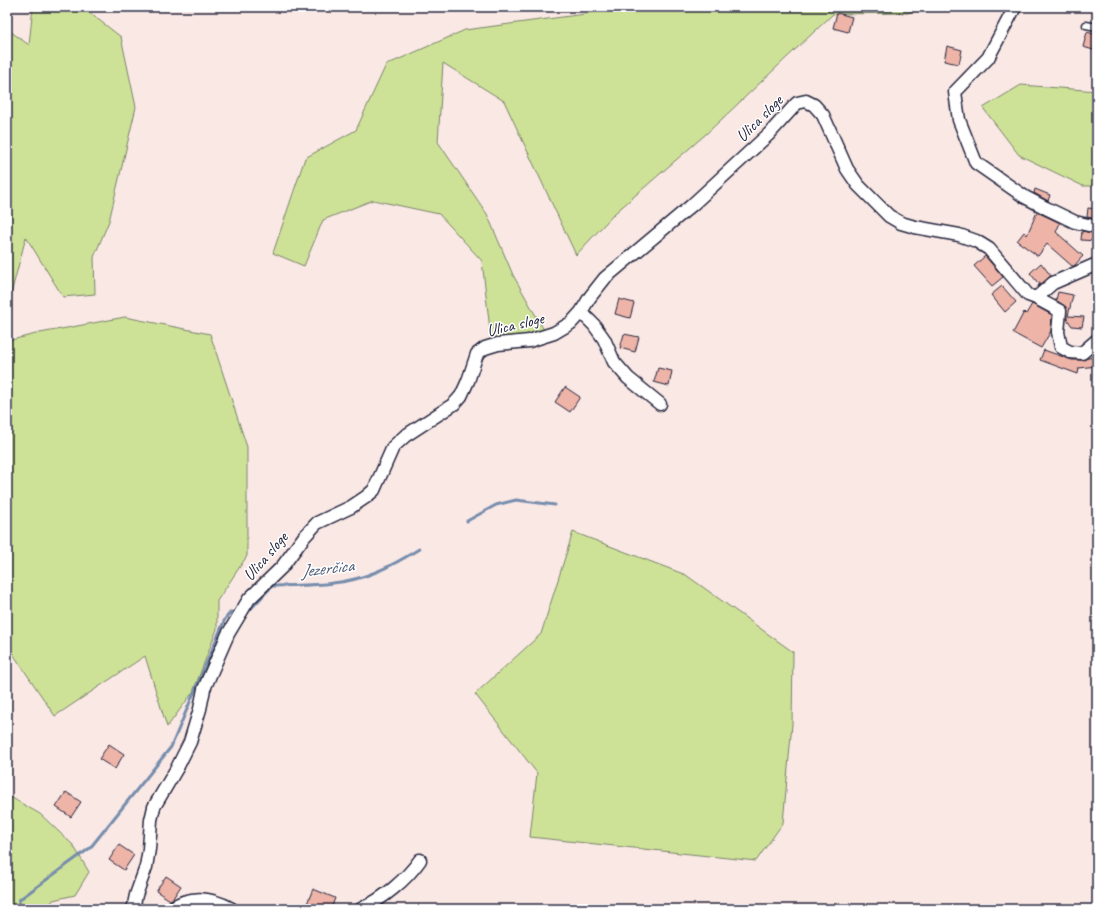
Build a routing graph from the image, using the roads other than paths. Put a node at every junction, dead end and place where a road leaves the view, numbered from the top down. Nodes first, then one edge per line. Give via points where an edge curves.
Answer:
1 (1015, 7) edge
2 (1086, 25) dead end
3 (1097, 27) edge
4 (1097, 227) edge
5 (1097, 264) edge
6 (1036, 298) junction
7 (581, 312) junction
8 (1097, 340) edge
9 (660, 404) dead end
10 (420, 860) dead end
11 (134, 909) edge
12 (170, 909) edge
13 (232, 909) edge
14 (361, 909) edge

1 - 4 street via 988,58 955,92 959,120 976,163 1046,208 1075,222
2 - 3 lane
5 - 6 street via 1053,283
6 - 7 street, Ulica sloge via 1028,295 989,249 976,241 959,235 915,228 889,216 858,186 846,169 823,115 806,101 798,104 692,205 605,278
6 - 8 street via 1060,311 1058,332 1061,347 1070,352 1082,353
7 - 9 street via 604,339 614,362 628,378
7 - 11 street, Ulica sloge via 571,323 554,333 492,346 477,354 461,396 454,404 393,447 374,490 351,506 317,523 282,567 249,599 228,634 204,689 190,742 154,807 146,867
10 - 14 street via 412,871 382,898
12 - 13 street via 190,899 205,899

